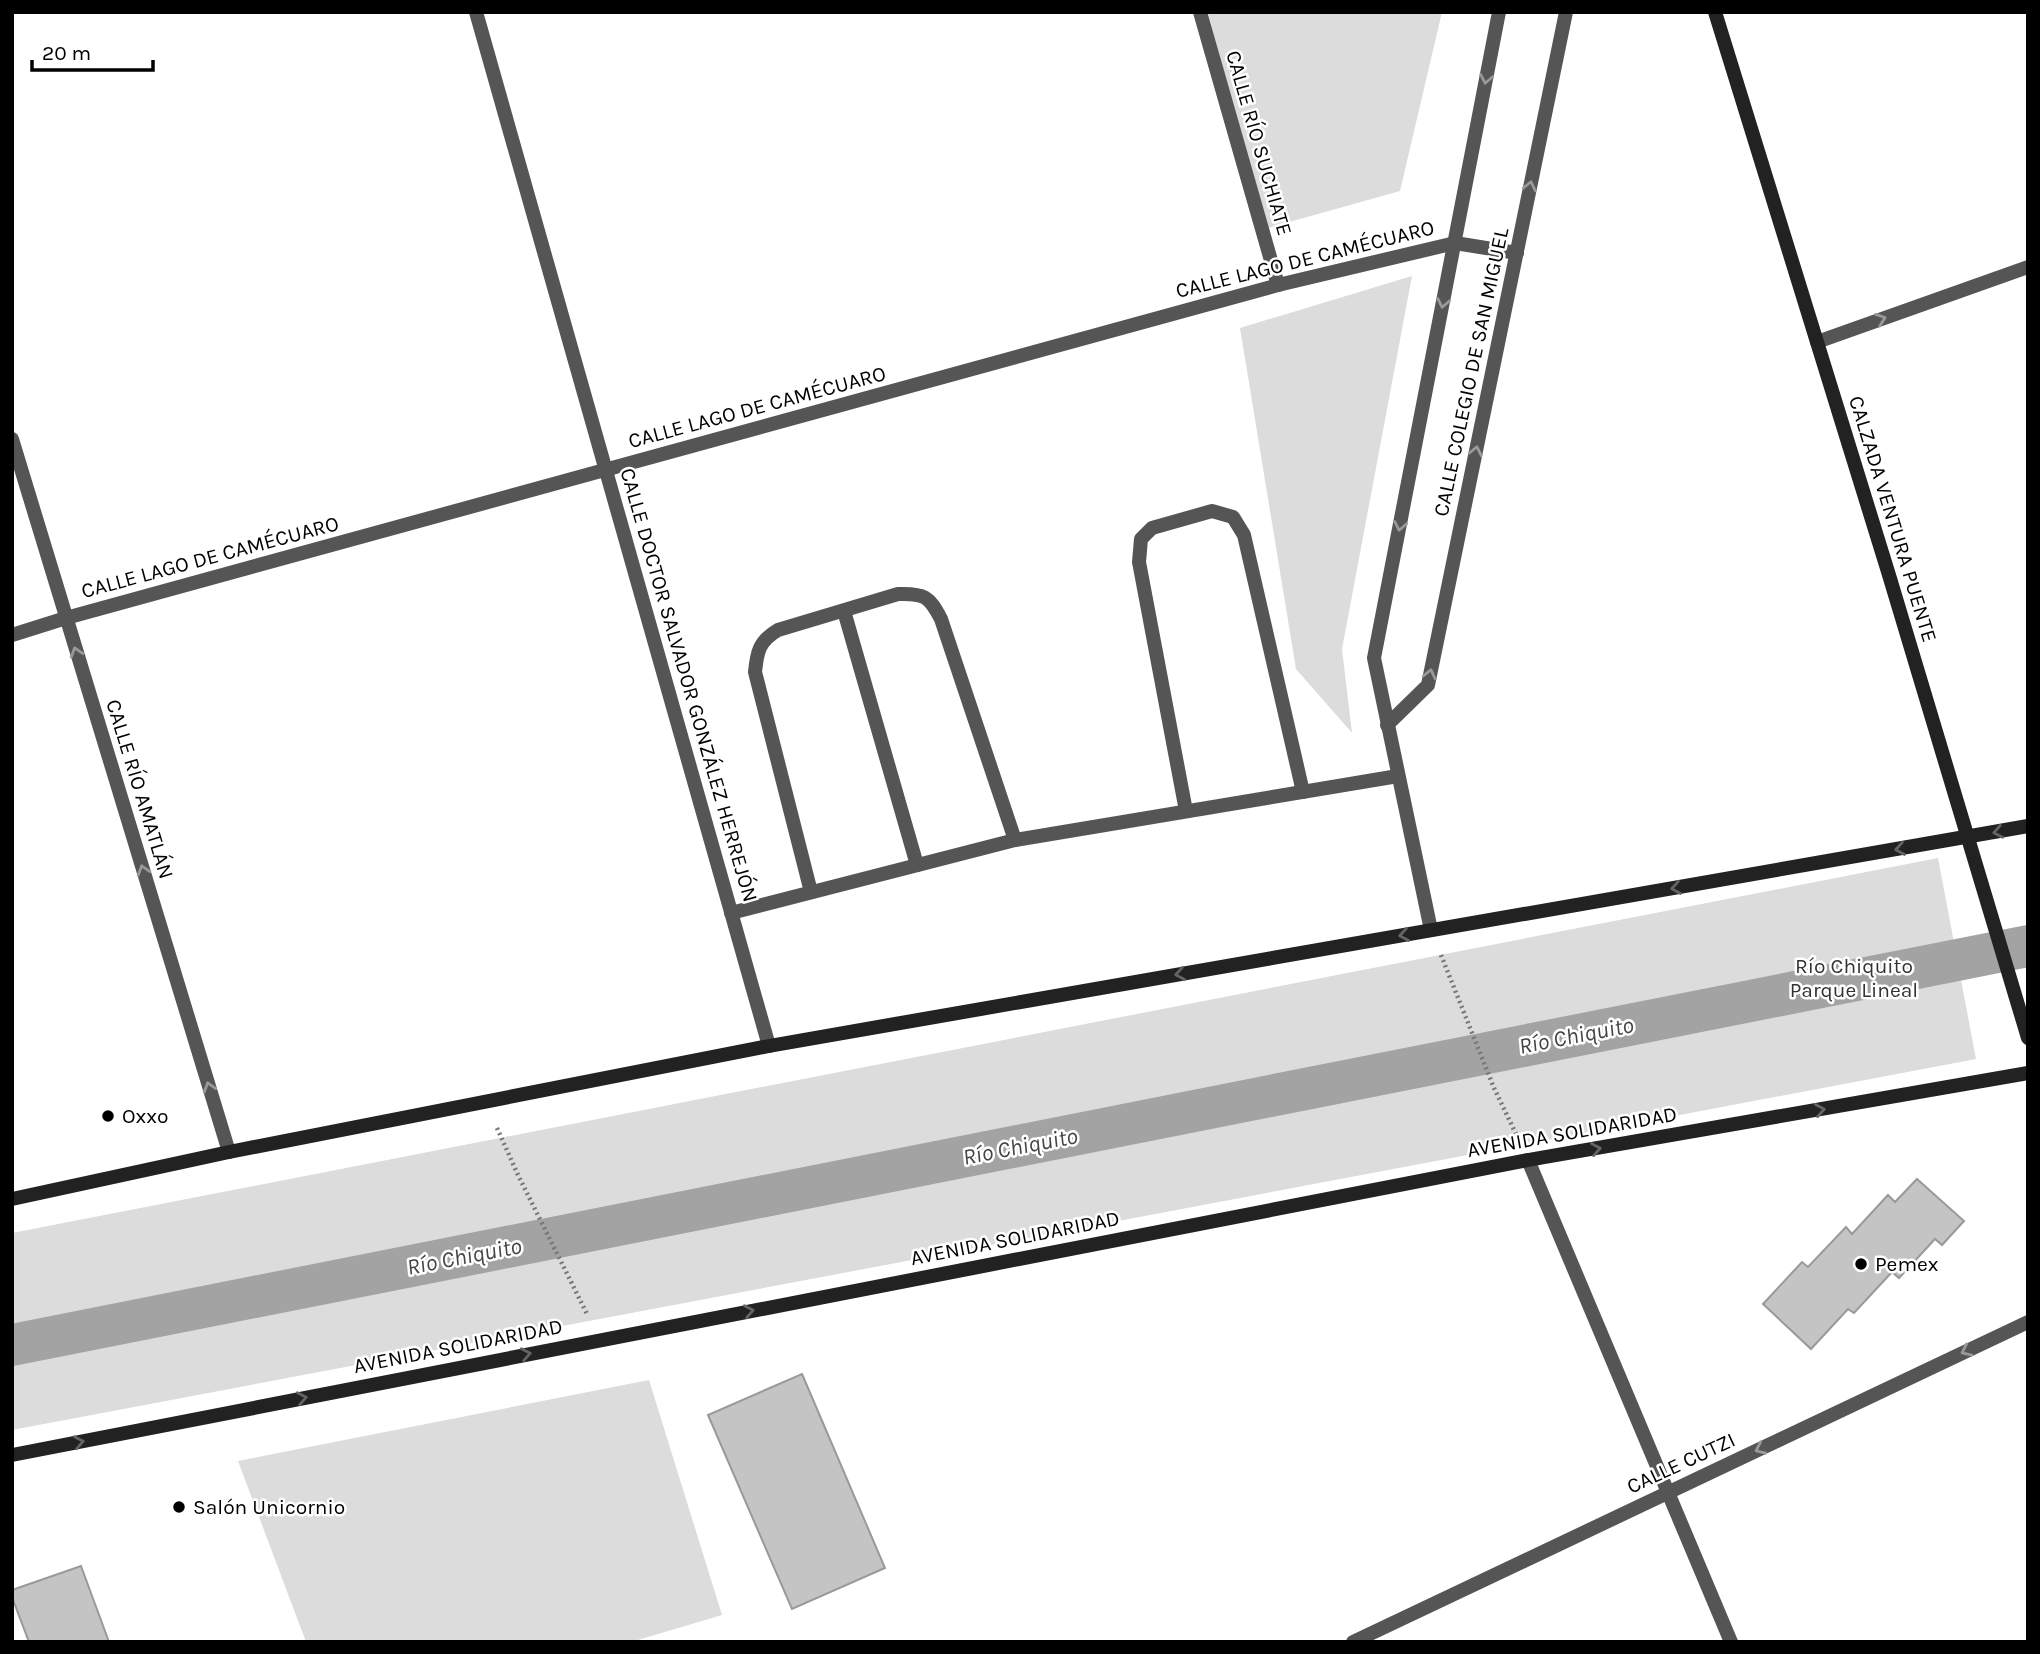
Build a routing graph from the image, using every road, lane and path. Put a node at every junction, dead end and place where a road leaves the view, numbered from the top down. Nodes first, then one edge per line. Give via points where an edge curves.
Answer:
1 (476, 12) edge
2 (1200, 12) edge
3 (1499, 12) edge
4 (1566, 12) edge
5 (1715, 12) edge
6 (1455, 243) junction
7 (1517, 253) junction
8 (2028, 267) edge
9 (1278, 285) junction
10 (1817, 342) junction
11 (12, 439) edge
12 (607, 471) junction
13 (844, 611) junction
14 (66, 618) junction
15 (12, 635) edge
16 (1387, 725) junction
17 (1398, 776) junction
18 (1303, 792) junction
19 (1186, 811) junction
20 (2028, 826) edge
21 (1968, 837) junction
22 (1015, 840) junction
23 (918, 865) junction
24 (811, 892) junction
25 (732, 913) junction
26 (1431, 930) junction
27 (2026, 1033) edge
28 (769, 1046) junction
29 (2028, 1073) edge
30 (486, 1102) junction
31 (229, 1152) junction
32 (1528, 1160) junction
33 (12, 1199) edge
34 (2028, 1322) edge
35 (600, 1339) junction
36 (12, 1455) edge
37 (1668, 1492) junction
38 (1353, 1642) edge
39 (1731, 1642) edge

1 - 12 street, CALLE DOCTOR SALVADOR GONZÁLEZ HERREJÓN
2 - 9 street, CALLE RÍO SUCHIATE
3 -> 6 street, CALLE COLEGIO DE SAN MIGUEL
7 -> 4 street, CALLE COLEGIO DE SAN MIGUEL
5 - 10 main road, CALZADA VENTURA PUENTE
6 - 7 street, CALLE LAGO DE CAMÉCUARO
6 - 9 street, CALLE LAGO DE CAMÉCUARO
6 -> 16 street, CALLE COLEGIO DE SAN MIGUEL via 1374,658
16 -> 7 street, CALLE COLEGIO DE SAN MIGUEL via 1428,685
10 -> 8 street
9 - 12 street, CALLE LAGO DE CAMÉCUARO
10 - 21 main road, CALZADA VENTURA PUENTE
11 - 14 street, CALLE RÍO AMATLÁN
12 - 14 street, CALLE LAGO DE CAMÉCUARO
12 - 25 street, CALLE DOCTOR SALVADOR GONZÁLEZ HERREJÓN
13 - 22 street via 898,594 917,593 932,603
13 - 23 street
13 - 24 street via 766,637 755,672
14 - 15 street, CALLE LAGO DE CAMÉCUARO
31 -> 14 street, CALLE RÍO AMATLÁN
16 - 17 street, CALLE COLEGIO DE SAN MIGUEL
17 - 18 street
17 - 26 street, CALLE COLEGIO DE SAN MIGUEL
18 - 19 street
18 - 19 street via 1244,535 1233,517 1212,511 1152,528 1141,539 1139,562
19 - 22 street
20 -> 21 main road
21 -> 26 main road
21 - 27 main road, CALZADA VENTURA PUENTE
22 - 23 street
23 - 24 street
24 - 25 street
25 - 28 street, CALLE DOCTOR SALVADOR GONZÁLEZ HERREJÓN
26 -> 28 main road
26 - 32 path
28 - 30 main road
32 -> 29 main road, AVENIDA SOLIDARIDAD
30 - 31 main road
30 - 35 path
31 - 33 main road
35 -> 32 main road, AVENIDA SOLIDARIDAD
32 - 37 street
34 -> 37 street, CALLE CUTZI
36 -> 35 main road, AVENIDA SOLIDARIDAD
37 - 38 street, CALLE CUTZI
37 - 39 street

